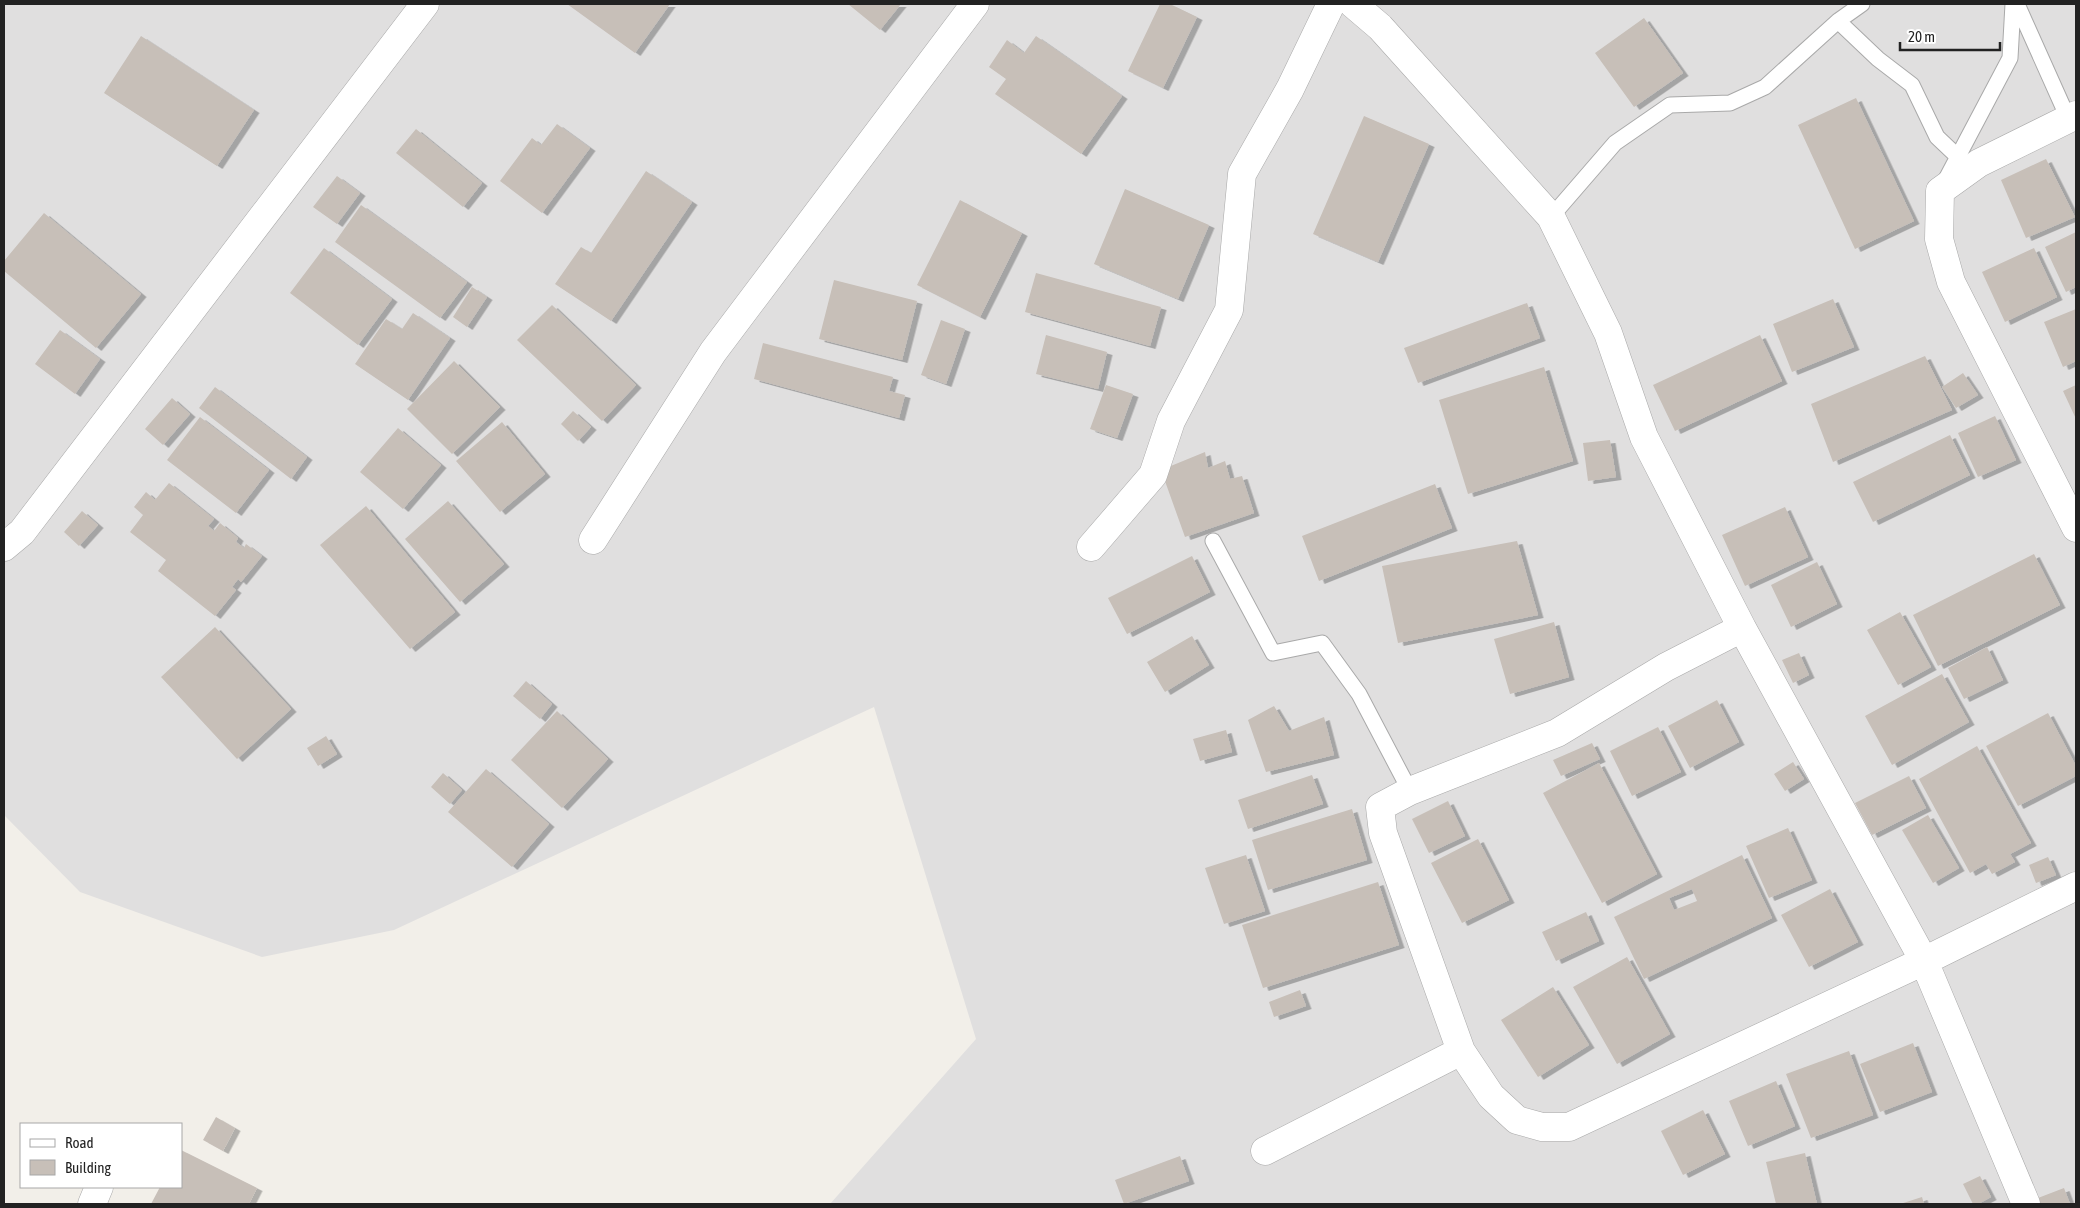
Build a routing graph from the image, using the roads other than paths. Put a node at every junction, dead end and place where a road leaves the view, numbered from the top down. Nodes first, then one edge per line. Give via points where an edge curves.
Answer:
1 (425, 4) edge
2 (975, 4) edge
3 (1331, 4) edge
4 (1353, 4) edge
5 (1862, 4) edge
6 (2015, 4) edge
7 (1838, 21) junction
8 (2072, 116) edge
9 (1957, 156) junction
10 (1940, 191) junction
11 (1551, 217) junction
12 (2076, 528) edge
13 (593, 540) dead end
14 (1213, 541) dead end
15 (4, 547) edge
16 (1091, 547) dead end
17 (1742, 628) junction
18 (1410, 791) junction
19 (2076, 886) edge
20 (1924, 961) junction
21 (1461, 1051) junction
22 (1265, 1151) dead end
23 (99, 1188) edge
24 (92, 1204) edge
25 (2026, 1204) edge

1 - 15 street via 22,532
2 - 13 street via 713,352
3 - 16 street via 1290,89 1242,174 1229,310 1171,421 1153,475
4 - 11 street via 1380,26
5 - 7 lane
6 - 8 lane
6 - 9 lane via 2010,58
7 - 9 lane via 1912,85 1937,137
7 - 11 lane via 1765,87 1730,103 1670,106 1614,143
8 - 10 street via 1979,163
9 - 10 lane
10 - 12 street via 1939,239 1951,282
11 - 17 street via 1608,333 1644,437
14 - 18 lane via 1273,653 1322,643 1359,694
17 - 18 street via 1666,667 1557,733
17 - 20 street
18 - 21 street via 1380,807 1382,833
19 - 20 street
20 - 21 street via 1569,1127 1542,1127 1517,1120 1492,1096
20 - 25 street
21 - 22 street
23 - 24 street

